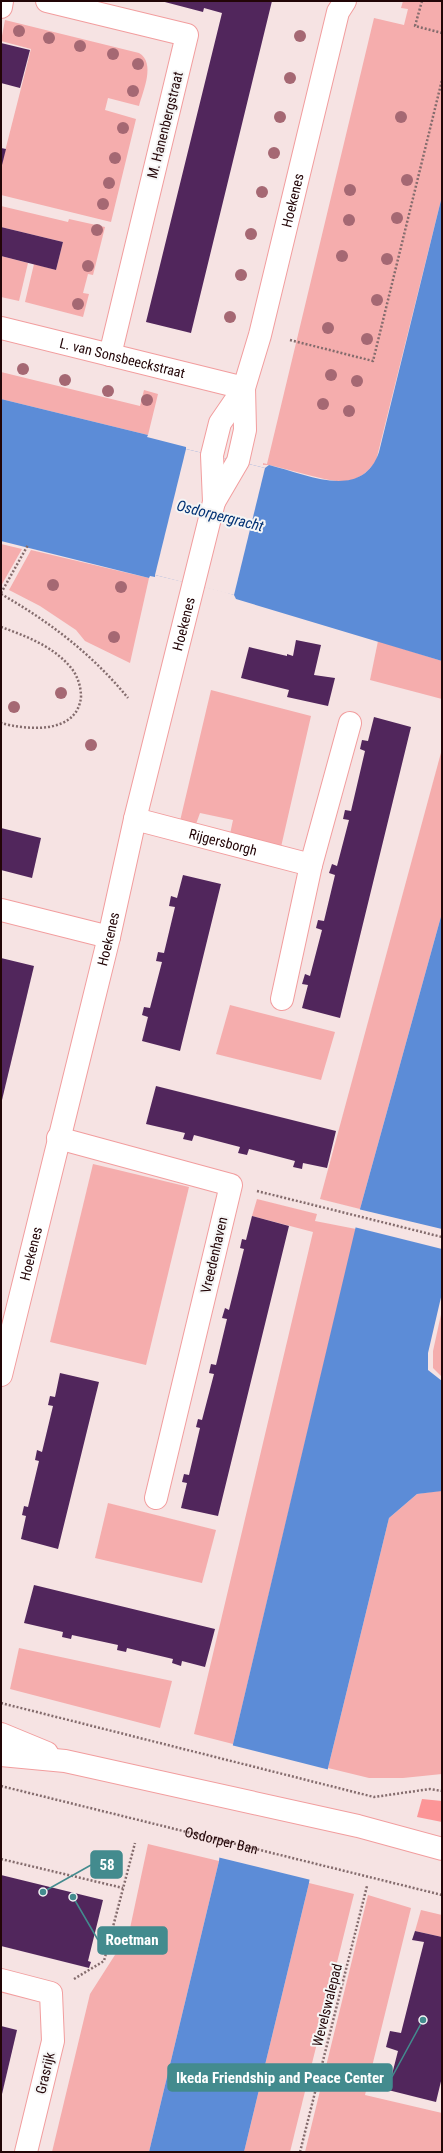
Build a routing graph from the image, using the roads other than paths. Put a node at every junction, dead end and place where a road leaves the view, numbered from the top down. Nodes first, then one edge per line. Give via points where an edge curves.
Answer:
1 (2, 1) edge
2 (47, 1) edge
3 (340, 5) edge
4 (1, 7) edge
5 (1, 328) edge
6 (110, 355) junction
7 (244, 388) junction
8 (214, 502) junction
9 (350, 722) dead end
10 (135, 820) junction
11 (312, 865) junction
12 (1, 910) edge
13 (109, 937) junction
14 (282, 999) dead end
15 (58, 1138) junction
16 (1, 1375) edge
17 (156, 1498) dead end
18 (1, 1734) edge
19 (1, 1755) edge
20 (65, 1761) junction
21 (442, 1849) edge
22 (1, 1980) edge
23 (26, 2152) edge

1 - 4 street
2 - 6 street, M. Hanenbergstraat via 187,35
3 - 7 street, Hoekenes via 260,335
5 - 6 street, L. van Sonsbeeckstraat
6 - 7 street, L. van Sonsbeeckstraat
7 - 8 street, Hoekenes via 245,430 238,461
7 - 8 street, Hoekenes via 220,423 212,455
8 - 10 street, Hoekenes
9 - 11 street
10 - 11 street, Rijgersborgh
10 - 13 street, Hoekenes
11 - 14 street
12 - 13 street
13 - 15 street, Hoekenes
15 - 16 street, Hoekenes
15 - 17 street, Vreedenhaven via 231,1185
18 - 20 street
19 - 20 street
20 - 21 street via 358,1826
22 - 23 street, Grasrijk via 51,1993 52,2041

